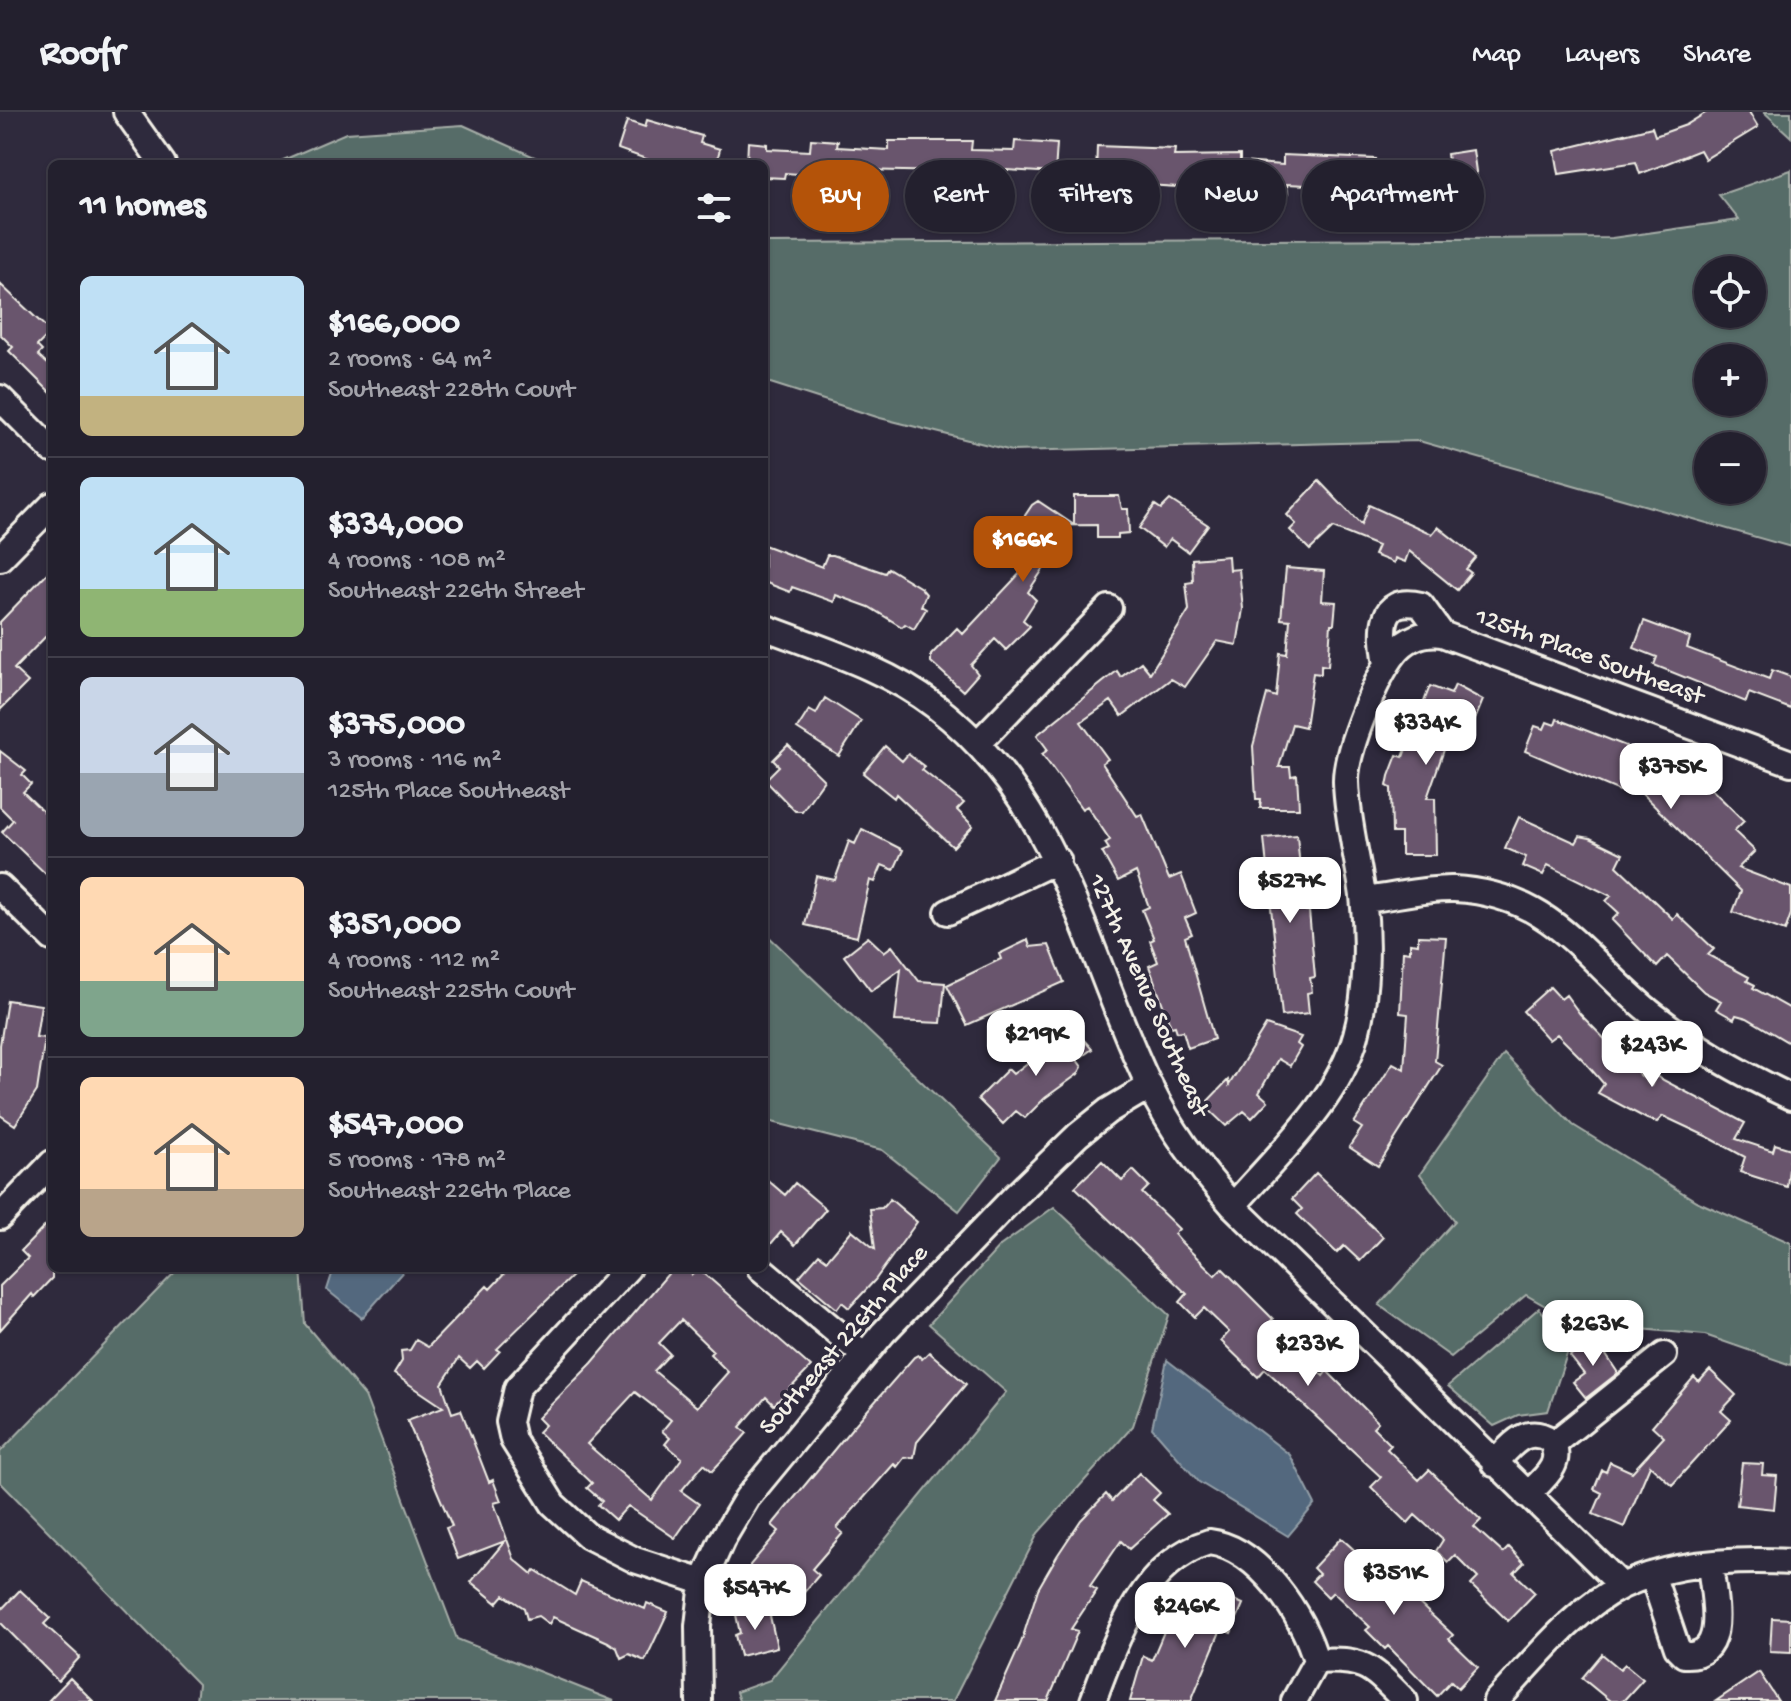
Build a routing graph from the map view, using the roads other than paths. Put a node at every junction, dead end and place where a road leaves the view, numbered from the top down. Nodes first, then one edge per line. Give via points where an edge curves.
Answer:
1 (126, 112) edge
2 (160, 160) edge
3 (0, 398) edge
4 (48, 446) edge
5 (48, 509) edge
6 (0, 558) edge
7 (1109, 608) dead end
8 (768, 630) edge
9 (1442, 634) junction
10 (1387, 665) junction
11 (978, 743) junction
12 (1791, 763) edge
13 (1058, 860) junction
14 (0, 887) edge
15 (1364, 900) junction
16 (948, 912) dead end
17 (48, 934) edge
18 (1150, 1086) junction
19 (1791, 1097) edge
20 (48, 1167) edge
21 (1233, 1206) junction
22 (0, 1217) edge
23 (624, 1272) edge
24 (765, 1272) edge
25 (864, 1355) junction
26 (1664, 1355) dead end
27 (1553, 1444) junction
28 (1494, 1464) junction
29 (1527, 1495) junction
30 (1791, 1562) edge
31 (1710, 1565) junction
32 (1653, 1577) junction
33 (703, 1582) junction
34 (1622, 1586) junction
35 (1316, 1661) junction
36 (699, 1701) edge
37 (1093, 1701) edge
38 (1294, 1701) edge
39 (1405, 1701) edge
40 (1496, 1701) edge

1 - 2 street
3 - 4 street
5 - 6 street
7 - 11 street
8 - 11 street, 127th Avenue Southeast via 882,674 933,704
9 - 10 street, 125th Place Southeast via 1428,632 1412,639
9 - 10 street via 1421,605 1398,605 1389,611 1382,629
9 - 12 street, 125th Place Southeast
10 - 15 street via 1351,751 1346,781
11 - 13 street, 127th Avenue Southeast via 1025,803
13 - 16 street
13 - 18 street, 127th Avenue Southeast
14 - 17 street
15 - 19 street via 1454,889 1531,910 1563,928 1652,1014 1691,1042
15 - 21 street via 1356,1036 1335,1081 1308,1119
18 - 21 street, 127th Avenue Southeast via 1186,1152
18 - 25 street, Southeast 226th Place via 1078,1135
20 - 22 street
21 - 28 street, 127th Avenue Southeast
23 - 33 street via 517,1388 509,1422 513,1440 564,1516 608,1548
24 - 25 street
25 - 33 street, Southeast 226th Place via 747,1498
26 - 27 street
27 - 28 street via 1542,1435 1525,1435
27 - 29 street via 1555,1464
28 - 29 street, 127th Avenue Southeast
29 - 34 street, 127th Avenue Southeast
30 - 31 street
31 - 32 street
31 - 32 street via 1714,1641 1697,1656 1677,1648
32 - 34 street
33 - 36 street, Southeast 226th Place
34 - 40 street via 1574,1622
35 - 37 street via 1308,1633 1289,1602 1239,1552 1209,1542 1179,1556 1145,1591 1115,1641
35 - 38 street
35 - 39 street via 1347,1659 1372,1668

